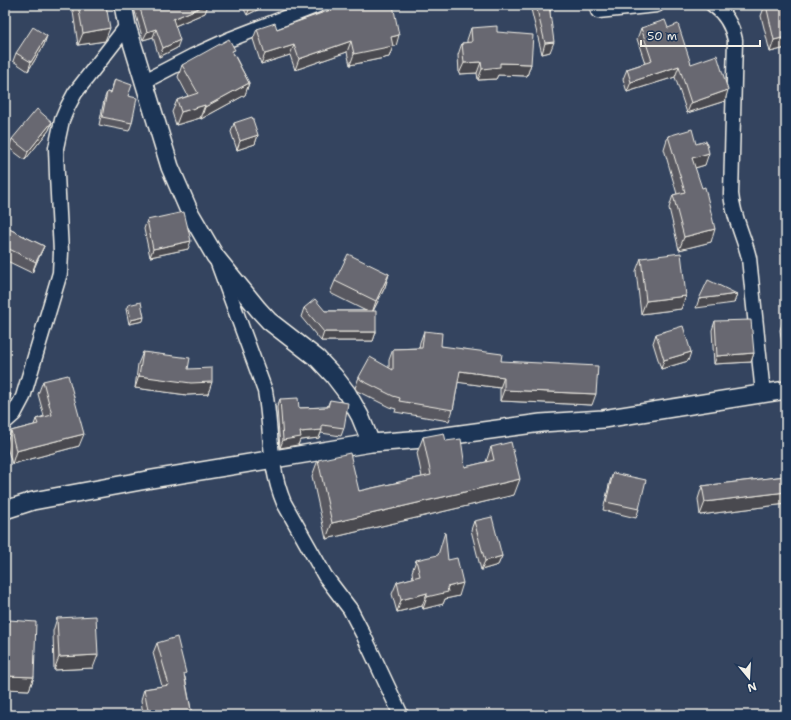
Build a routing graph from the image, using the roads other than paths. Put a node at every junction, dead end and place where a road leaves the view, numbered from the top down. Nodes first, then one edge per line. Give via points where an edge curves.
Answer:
1 (123, 5) edge
2 (318, 5) edge
3 (657, 5) edge
4 (713, 5) edge
5 (598, 11) dead end
6 (127, 26) junction
7 (143, 82) junction
8 (215, 256) junction
9 (786, 390) edge
10 (763, 394) junction
11 (5, 422) edge
12 (371, 443) junction
13 (272, 460) junction
14 (5, 510) edge
15 (401, 715) edge

1 - 6 street
2 - 7 street via 228,40
3 - 5 street
4 - 10 street via 721,10 728,20 735,40 731,194 735,218 749,258
6 - 7 street
6 - 11 street via 75,93 62,120 56,148 60,273 23,397 14,414
7 - 8 street via 170,167 190,213
8 - 12 street via 269,321 318,359 334,376 347,393
8 - 13 street via 265,391
9 - 10 street
10 - 12 street via 603,419 541,423 424,439
12 - 13 street
13 - 14 street via 33,501
13 - 15 street via 284,503 325,576 350,609

